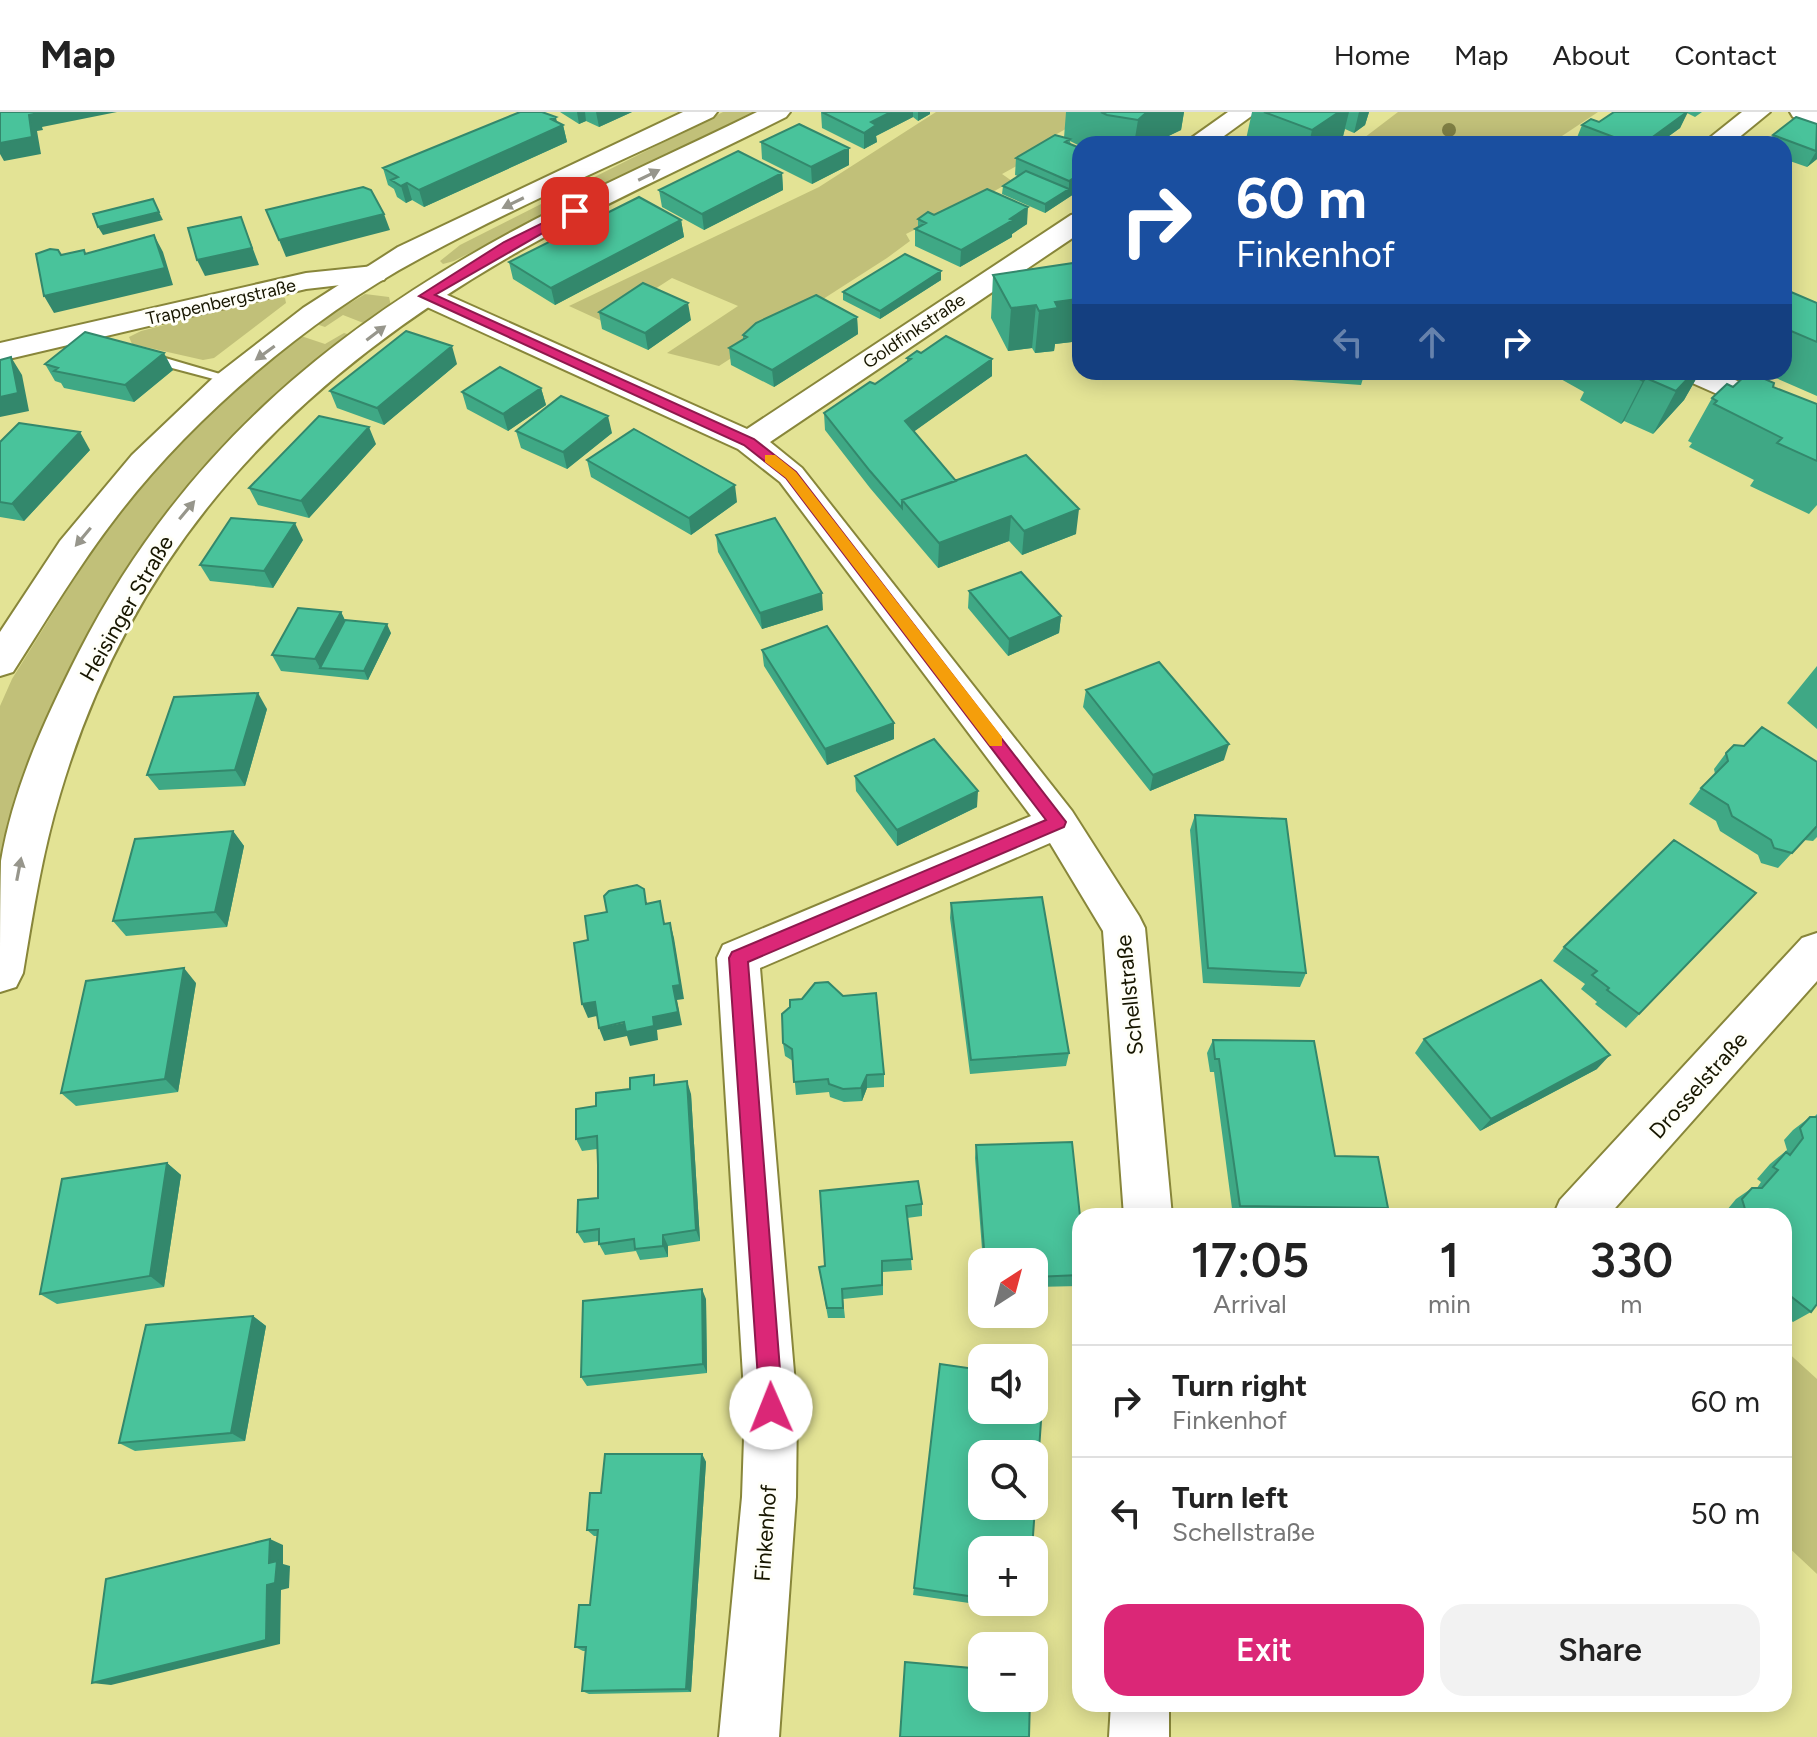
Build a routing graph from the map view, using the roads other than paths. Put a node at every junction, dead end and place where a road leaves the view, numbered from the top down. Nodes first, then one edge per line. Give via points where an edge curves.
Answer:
1 (704, 112) edge
2 (777, 112) edge
3 (1245, 112) edge
4 (1758, 112) edge
5 (1802, 112) edge
6 (1817, 117) edge
7 (1208, 136) edge
8 (1726, 136) edge
9 (1072, 226) edge
10 (1015, 264) junction
11 (1054, 267) edge
12 (374, 274) junction
13 (426, 296) junction
14 (70, 337) junction
15 (100, 345) edge
16 (0, 352) edge
17 (131, 353) edge
18 (230, 379) junction
19 (1710, 380) edge
20 (1817, 428) edge
21 (749, 442) junction
22 (0, 662) edge
23 (1058, 822) junction
24 (1817, 951) edge
25 (0, 973) edge
26 (1147, 1208) edge
27 (1584, 1208) edge
28 (1140, 1712) edge
29 (749, 1737) edge
30 (1139, 1737) edge

1 -> 12 main road
13 -> 2 main road, Heisinger Straße via 508,245
3 - 7 street
4 - 8 street
5 - 6 street
9 - 10 street, Goldfinkstraße
10 - 11 street
10 - 21 street, Goldfinkstraße
12 - 13 main road
12 - 14 street, Trappenbergstraße via 306,281
12 -> 18 main road
13 - 21 street, Schellstraße
25 -> 13 main road, Heisinger Straße via 21,858 46,772 102,643 164,538 245,440 296,391
14 - 15 lane, Trappenbergstraße
14 - 16 street, Trappenbergstraße
17 - 18 lane, Trappenbergstraße
18 -> 22 main road via 155,452 74,548
19 - 20 street
21 - 23 street, Schellstraße via 791,475
23 - 26 street, Schellstraße via 1124,928
23 - 29 street, Finkenhof via 738,958 771,1408
24 - 27 street, Drosselstraße
28 - 30 street

